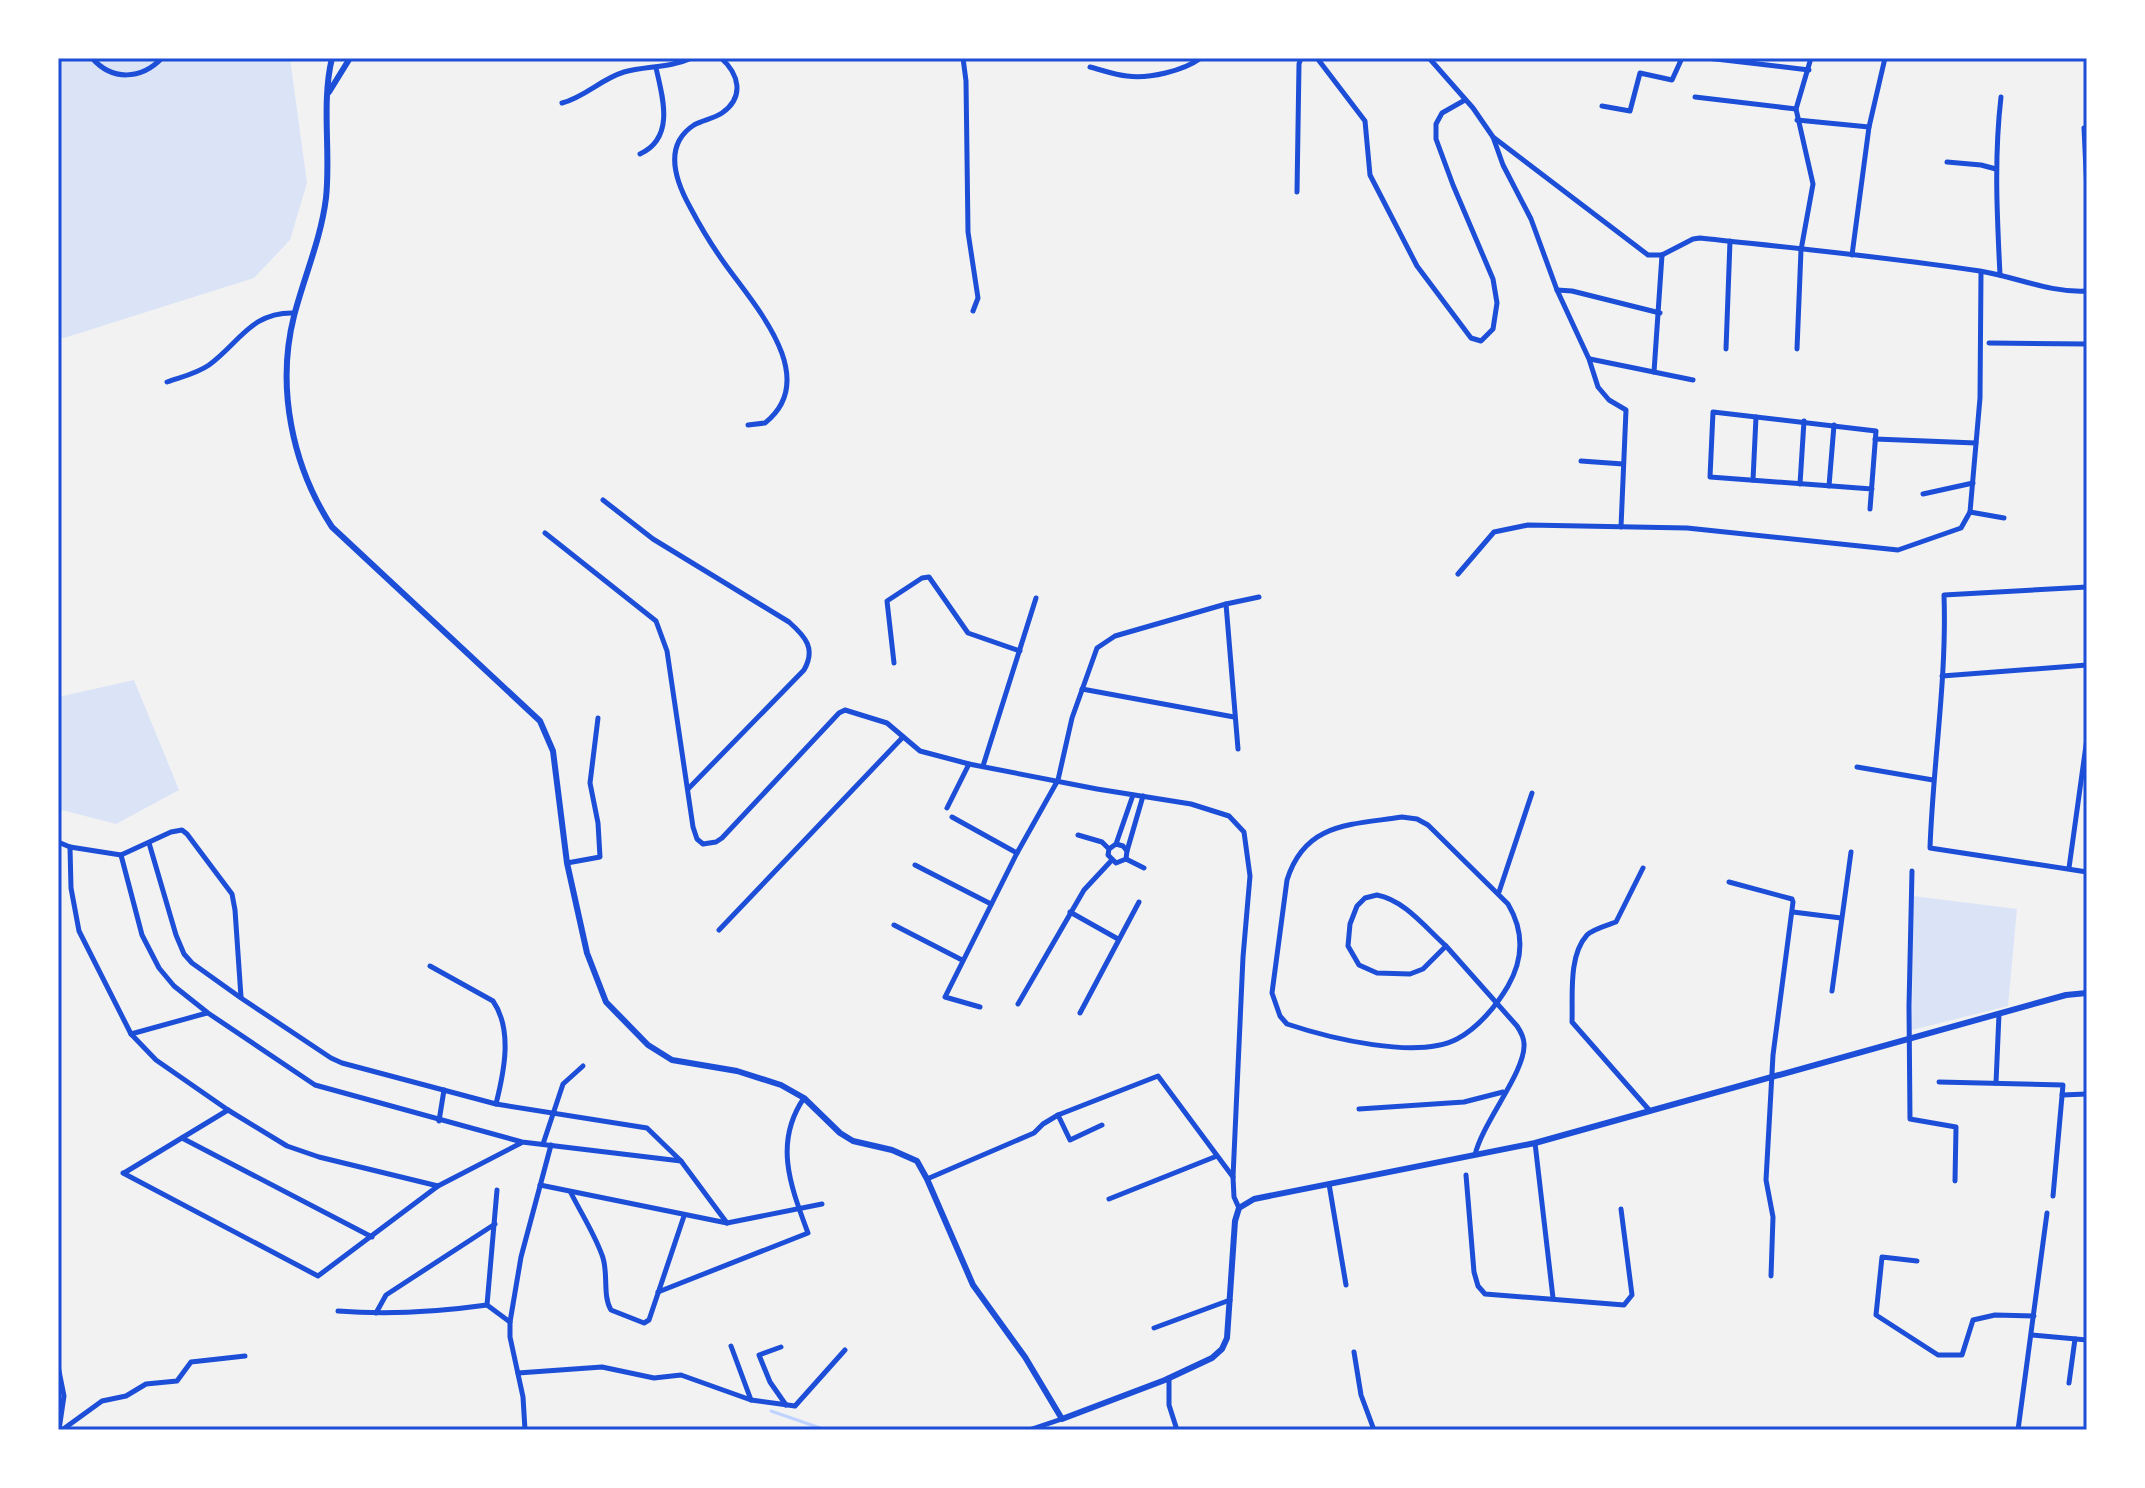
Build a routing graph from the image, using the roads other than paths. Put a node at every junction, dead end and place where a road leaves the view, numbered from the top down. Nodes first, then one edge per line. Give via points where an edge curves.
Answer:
1 (92, 58) edge
2 (162, 58) edge
3 (332, 58) edge
4 (350, 58) edge
5 (692, 58) edge
6 (721, 58) edge
7 (963, 58) edge
8 (1201, 58) edge
9 (1301, 58) edge
10 (1317, 58) edge
11 (1429, 58) edge
12 (1682, 58) edge
13 (1707, 58) edge
14 (1811, 58) edge
15 (1885, 58) edge
16 (1090, 67) dead end
17 (656, 68) junction
18 (1809, 70) junction
19 (328, 96) junction
20 (1695, 97) dead end
21 (2001, 97) dead end
22 (1465, 100) junction
23 (562, 103) dead end
24 (1602, 106) dead end
25 (1796, 109) junction
26 (1797, 120) junction
27 (1869, 127) junction
28 (2084, 128) dead end
29 (1493, 137) junction
30 (640, 154) dead end
31 (1947, 162) dead end
32 (1996, 169) junction
33 (1297, 192) dead end
34 (2087, 192) edge
35 (1730, 241) junction
36 (1801, 250) junction
37 (1662, 255) junction
38 (1852, 255) junction
39 (1981, 272) junction
40 (2000, 275) junction
41 (1557, 290) junction
42 (2087, 291) edge
43 (973, 311) dead end
44 (294, 313) junction
45 (1660, 313) junction
46 (1989, 343) dead end
47 (2087, 344) edge
48 (1726, 349) dead end
49 (1797, 349) dead end
50 (1589, 359) junction
51 (1654, 372) junction
52 (1693, 380) dead end
53 (167, 382) dead end
54 (1756, 417) junction
55 (1804, 421) junction
56 (748, 425) dead end
57 (1834, 425) junction
58 (1875, 439) junction
59 (1976, 443) junction
60 (1581, 461) dead end
61 (1623, 464) junction
62 (1753, 480) junction
63 (1973, 483) junction
64 (1800, 484) junction
65 (1829, 486) junction
66 (1872, 489) junction
67 (1923, 494) dead end
68 (603, 500) dead end
69 (1870, 509) dead end
70 (1970, 512) junction
71 (2004, 518) dead end
72 (1621, 527) junction
73 (545, 533) dead end
74 (1458, 574) dead end
75 (2087, 587) edge
76 (1259, 597) dead end
77 (1036, 598) dead end
78 (1226, 604) junction
79 (1020, 651) junction
80 (894, 663) dead end
81 (2087, 665) edge
82 (1942, 676) junction
83 (1081, 689) junction
84 (1234, 717) junction
85 (598, 718) dead end
86 (903, 737) junction
87 (2087, 738) edge
88 (1238, 749) dead end
89 (969, 764) junction
90 (983, 766) junction
91 (1857, 767) dead end
92 (1058, 780) junction
93 (1933, 780) junction
94 (2085, 780) edge
95 (688, 790) junction
96 (1532, 793) dead end
97 (1133, 795) junction
98 (1143, 796) junction
99 (947, 808) dead end
100 (952, 817) dead end
101 (1078, 835) dead end
102 (58, 842) edge
103 (149, 843) junction
104 (1116, 844) junction
105 (70, 847) junction
106 (1109, 849) junction
107 (1851, 852) dead end
108 (1017, 853) junction
109 (121, 855) junction
110 (1127, 855) junction
111 (1111, 861) junction
112 (567, 863) junction
113 (915, 865) dead end
114 (1144, 868) dead end
115 (1643, 868) dead end
116 (2069, 868) junction
117 (1912, 871) dead end
118 (2087, 872) edge
119 (1729, 882) dead end
120 (1499, 893) junction
121 (1139, 902) dead end
122 (991, 904) junction
123 (1070, 912) junction
124 (1793, 912) junction
125 (1841, 918) junction
126 (894, 925) dead end
127 (719, 930) dead end
128 (1119, 939) junction
129 (1446, 946) junction
130 (962, 960) junction
131 (430, 966) dead end
132 (1832, 991) dead end
133 (2087, 993) edge
134 (241, 998) junction
135 (1018, 1004) dead end
136 (1496, 1004) junction
137 (980, 1007) dead end
138 (208, 1013) junction
139 (1080, 1013) dead end
140 (1999, 1014) junction
141 (131, 1034) junction
142 (1909, 1039) junction
143 (583, 1066) dead end
144 (1773, 1077) junction
145 (1939, 1082) dead end
146 (1996, 1083) junction
147 (444, 1090) junction
148 (1504, 1092) junction
149 (2087, 1094) edge
150 (2062, 1095) junction
151 (804, 1098) junction
152 (496, 1104) junction
153 (1359, 1109) dead end
154 (228, 1110) junction
155 (1650, 1112) junction
156 (554, 1113) junction
157 (1058, 1115) junction
158 (439, 1121) junction
159 (1102, 1125) dead end
160 (182, 1138) junction
161 (522, 1142) junction
162 (1535, 1143) junction
163 (543, 1144) junction
164 (551, 1145) junction
165 (1475, 1155) junction
166 (1217, 1156) junction
167 (681, 1161) junction
168 (1466, 1175) dead end
169 (1233, 1177) junction
170 (927, 1179) junction
171 (1955, 1181) dead end
172 (1329, 1184) junction
173 (540, 1185) junction
174 (438, 1186) junction
175 (497, 1190) dead end
176 (571, 1192) junction
177 (2053, 1196) dead end
178 (1109, 1199) dead end
179 (822, 1204) dead end
180 (1239, 1208) junction
181 (799, 1209) junction
182 (1621, 1209) dead end
183 (2047, 1213) dead end
184 (684, 1216) junction
185 (727, 1223) junction
186 (495, 1224) junction
187 (372, 1237) junction
188 (1917, 1261) dead end
189 (1771, 1276) dead end
190 (1346, 1285) dead end
191 (658, 1292) junction
192 (1553, 1298) junction
193 (1230, 1300) junction
194 (487, 1305) junction
195 (338, 1311) dead end
196 (376, 1314) junction
197 (2034, 1316) junction
198 (510, 1322) junction
199 (1154, 1328) dead end
200 (2032, 1335) junction
201 (2075, 1339) junction
202 (2087, 1340) edge
203 (731, 1346) dead end
204 (781, 1347) dead end
205 (845, 1350) dead end
206 (1354, 1352) dead end
207 (245, 1356) dead end
208 (58, 1366) edge
209 (518, 1373) junction
210 (1169, 1378) junction
211 (2069, 1383) dead end
212 (751, 1400) junction
213 (787, 1406) junction
214 (1062, 1419) junction
215 (60, 1430) edge
216 (525, 1430) edge
217 (1029, 1430) edge
218 (1177, 1430) edge
219 (1374, 1430) edge
220 (2018, 1430) edge

1 - 2 street via 109,73 129,76
3 - 19 street
4 - 19 street
5 - 17 street
6 - 56 street via 738,85 734,108 684,132 674,167 689,206 784,356 788,374 781,405 765,423
7 - 43 street via 968,232 978,298
8 - 16 street via 1154,74 1128,76
9 - 33 street
10 - 22 street via 1365,121 1370,175 1417,266 1471,338 1481,341 1493,329 1493,279 1436,139 1442,113
11 - 22 street
12 - 24 street via 1672,80 1640,73 1630,111
13 - 18 street
14 - 18 street
15 - 27 street
17 - 23 street via 624,72
17 - 30 street via 665,114 657,142
18 - 25 street
19 - 44 street via 323,217
20 - 25 street
21 - 32 street
22 - 29 street
25 - 26 street
26 - 27 street
26 - 36 street via 1813,184
27 - 38 street
28 - 34 street
29 - 37 street via 1648,255
29 - 41 street
31 - 32 street
32 - 40 street
35 - 36 street
35 - 37 street via 1693,239
35 - 48 street
36 - 38 street
36 - 49 street
37 - 45 street
38 - 39 street
39 - 40 street
39 - 59 street
40 - 42 street via 2049,290
41 - 45 street
41 - 50 street
44 - 53 street via 260,320 209,365
44 - 112 street via 285,368 294,434 315,502 332,527 540,721 553,751
45 - 51 street
46 - 47 street
50 - 51 street
50 - 61 street via 1598,387 1626,410
51 - 52 street
54 - 55 street
54 - 62 street
54 - 62 street via 1713,412 1710,477
55 - 57 street
55 - 64 street
57 - 58 street via 1876,431
57 - 65 street
58 - 59 street
58 - 66 street
59 - 63 street
60 - 61 street
61 - 72 street
62 - 64 street
63 - 67 street
63 - 70 street
64 - 65 street
65 - 66 street
66 - 69 street
68 - 95 street via 653,539 789,622 811,647 804,670
70 - 71 street
70 - 72 street via 1961,528 1898,550 1687,528
72 - 74 street via 1528,525 1494,532
73 - 95 street via 656,621
75 - 82 street via 1944,595
76 - 78 street
77 - 79 street
78 - 83 street via 1101,643
78 - 84 street
79 - 80 street via 968,633 929,577 887,601
79 - 90 street
81 - 82 street
82 - 93 street
83 - 84 street
83 - 92 street
84 - 88 street
85 - 112 street via 590,783 600,857
86 - 89 street via 920,751
86 - 95 street via 887,723 853,710 839,713 722,838 709,844 694,834
86 - 127 street
87 - 94 street
89 - 90 street
89 - 99 street
90 - 92 street
91 - 93 street
92 - 97 street
92 - 108 street
93 - 116 street via 1930,848
94 - 116 street
96 - 120 street
97 - 98 street
97 - 104 street
98 - 110 street
98 - 169 street via 1229,816 1244,832 1250,876
100 - 108 street
101 - 106 street
102 - 105 street
103 - 109 street
103 - 134 street via 179,946 192,963
103 - 134 street via 182,830 224,880 235,910
104 - 106 street
104 - 110 street
105 - 109 street
105 - 141 street via 79,931
106 - 111 street
107 - 125 street
108 - 122 street
109 - 138 street via 130,900 150,954 174,986
110 - 111 street
110 - 114 street
111 - 123 street
112 - 151 street via 596,982 606,1002 648,1045 672,1060 756,1075
113 - 122 street
115 - 155 street via 1616,922 1588,934 1579,950 1572,1022
116 - 118 street
117 - 142 street
119 - 124 street via 1792,899
120 - 136 street via 1516,918 1521,945 1514,976
120 - 136 street via 1417,819 1326,831 1311,838 1292,863 1272,993 1287,1024 1403,1048 1449,1043
121 - 128 street
122 - 130 street
123 - 128 street
123 - 135 street
124 - 125 street
124 - 144 street
125 - 132 street
126 - 130 street
128 - 139 street
129 - 129 street via 1390,897 1365,898 1348,930 1351,955 1377,973 1417,972
129 - 136 street
130 - 137 street via 945,997
131 - 152 street via 493,1001 499,1010 505,1051
133 - 140 street
134 - 147 street via 342,1063
136 - 148 street via 1524,1042 1522,1058
138 - 141 street
138 - 158 street via 315,1085
140 - 142 street
140 - 146 street
141 - 154 street via 175,1076
142 - 144 street
142 - 171 street via 1910,1119 1956,1127
143 - 156 street via 563,1084
144 - 155 street
144 - 189 street via 1766,1180 1773,1217
145 - 146 street
146 - 150 street via 2063,1085
147 - 152 street
147 - 158 street
148 - 153 street via 1464,1102
148 - 165 street
149 - 150 street
150 - 177 street
151 - 170 street via 853,1141 917,1161
151 - 181 street via 785,1141
152 - 156 street
154 - 160 street
154 - 174 street via 287,1146
155 - 162 street
156 - 163 street
156 - 167 street via 647,1128
157 - 159 street via 1070,1140
157 - 166 street via 1158,1076
157 - 170 street via 1034,1133
158 - 161 street
160 - 187 street
160 - 187 street via 123,1173 318,1276
161 - 163 street
161 - 174 street
162 - 165 street
162 - 192 street
163 - 164 street
164 - 167 street
164 - 173 street
165 - 172 street
166 - 169 street
166 - 178 street
167 - 185 street
168 - 192 street via 1478,1286 1485,1294
169 - 180 street
170 - 214 street via 973,1285
172 - 180 street via 1254,1199
172 - 190 street
173 - 176 street
173 - 198 street
174 - 187 street
175 - 186 street
176 - 184 street
176 - 191 street via 602,1254 611,1310 647,1322
179 - 181 street
180 - 193 street via 1232,1238
181 - 185 street
181 - 191 street via 808,1233
182 - 192 street via 1629,1302
183 - 197 street
184 - 185 street
184 - 191 street
186 - 194 street
186 - 196 street via 386,1295
188 - 197 street via 1882,1257 1876,1315 1938,1355 1962,1355 1973,1320
193 - 199 street
193 - 210 street via 1222,1349
194 - 196 street
194 - 198 street
195 - 196 street
197 - 200 street
198 - 209 street
200 - 201 street
200 - 220 street
201 - 202 street
201 - 211 street
203 - 212 street
204 - 213 street via 759,1355
205 - 213 street via 795,1406
206 - 219 street
207 - 215 street via 191,1362 177,1381 146,1384 102,1401
208 - 215 street via 64,1396
209 - 212 street via 602,1367 654,1378 681,1375
209 - 216 street
210 - 214 street
210 - 218 street via 1169,1405
212 - 213 street
214 - 217 street

